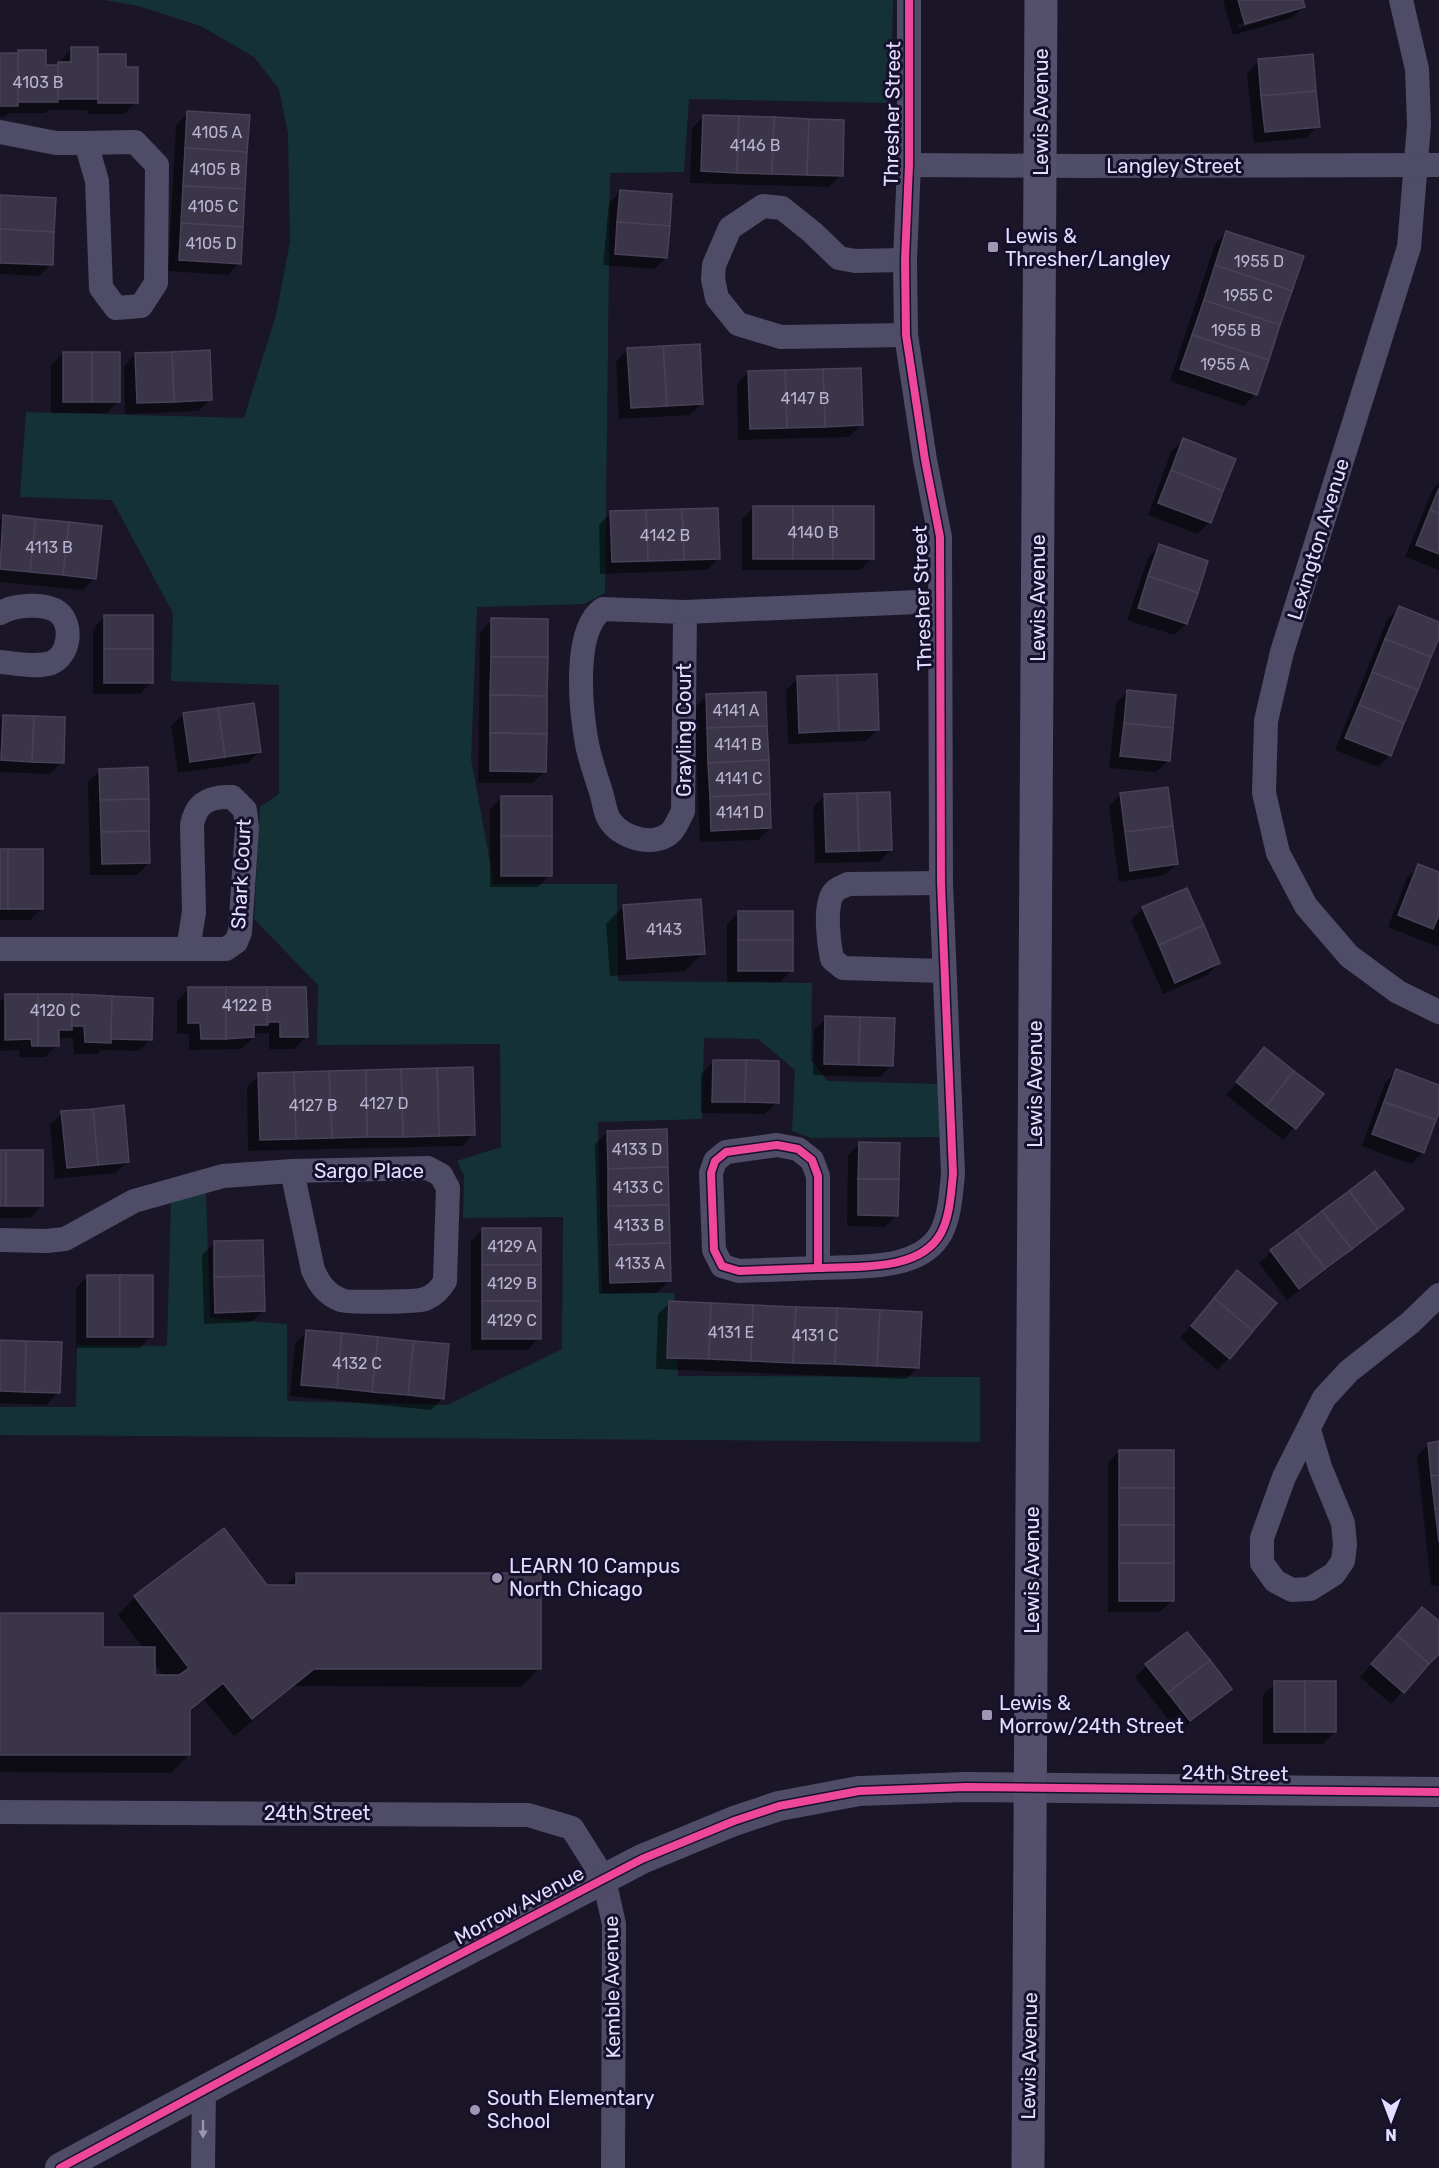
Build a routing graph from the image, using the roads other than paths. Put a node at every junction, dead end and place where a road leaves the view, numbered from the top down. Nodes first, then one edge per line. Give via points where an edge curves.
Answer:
1 (909, 0) edge
2 (1041, 0) edge
3 (1401, 0) edge
4 (0, 132) edge
5 (86, 143) junction
6 (909, 165) junction
7 (1427, 165) edge
8 (1040, 166) junction
9 (905, 260) junction
10 (906, 335) junction
11 (940, 601) junction
12 (685, 612) junction
13 (0, 613) edge
14 (0, 662) edge
15 (941, 883) junction
16 (0, 949) edge
17 (188, 949) junction
18 (944, 971) junction
19 (1439, 1012) edge
20 (292, 1172) junction
21 (0, 1240) edge
22 (818, 1268) junction
23 (1439, 1295) edge
24 (1309, 1430) junction
25 (1030, 1787) junction
26 (1439, 1792) edge
27 (0, 1812) edge
28 (604, 1879) junction
29 (204, 2090) junction
30 (60, 2168) edge
31 (203, 2168) edge
32 (614, 2168) edge
33 (1028, 2168) edge

1 - 6 street, Thresher Street
2 - 8 main road, Lewis Avenue
3 - 7 street, Lexington Avenue via 1417,69 1419,124
4 - 5 street via 56,143
5 - 5 street via 135,142 157,165 156,283 141,306 116,308 101,288 97,181
6 - 8 street, Langley Street
6 - 9 street, Thresher Street
7 - 8 street, Langley Street
7 - 19 street, Lexington Avenue via 1408,247 1282,652 1266,721 1264,792 1278,853 1306,906 1349,956 1398,992
8 - 25 main road, Lewis Avenue
9 - 10 street, Thresher Street
9 - 10 street via 839,258 782,208 763,206 730,228 714,265 713,279 717,298 738,324 781,337
10 - 11 street, Thresher Street via 940,537
11 - 12 street, Grayling Court
11 - 15 street, Thresher Street
12 - 12 street, Grayling Court via 603,609 593,615 585,645 581,697 588,746 610,821 620,832 638,839 655,839 671,832 683,811
13 - 14 street via 24,606 57,612 64,621 68,641 59,658 49,663
15 - 18 street, Thresher Street
15 - 18 street via 848,884 835,891 829,902 829,944 832,959 843,968
16 - 17 street, Shark Court
17 - 17 street, Shark Court via 194,912 194,812 204,802 219,796 232,797 245,810 247,828 240,932 236,942 226,949
18 - 22 street, Thresher Street via 953,1174 941,1233 926,1251 900,1262
20 - 20 street, Sargo Place via 313,1270 319,1284 331,1295 344,1302 423,1300 438,1293 445,1281 448,1188 441,1175 428,1168
20 - 21 street, Sargo Place via 224,1176 144,1198 65,1239
22 - 22 street via 818,1176 812,1160 798,1149 777,1145 726,1152 711,1173 714,1251 722,1266 739,1271
23 - 24 street via 1349,1371 1324,1398
24 - 24 street via 1284,1477 1262,1538 1262,1563 1275,1581 1292,1590 1310,1589 1334,1574 1343,1561 1346,1545 1343,1523
25 - 26 street, 24th Street
25 - 28 street, Morrow Avenue via 859,1791 788,1804 724,1825
25 - 33 main road, Lewis Avenue
27 - 28 street, 24th Street via 528,1815 572,1828
28 - 29 street, Morrow Avenue
28 - 32 street, Kemble Avenue via 614,1924
29 - 30 street, Morrow Avenue
29 -> 31 street

